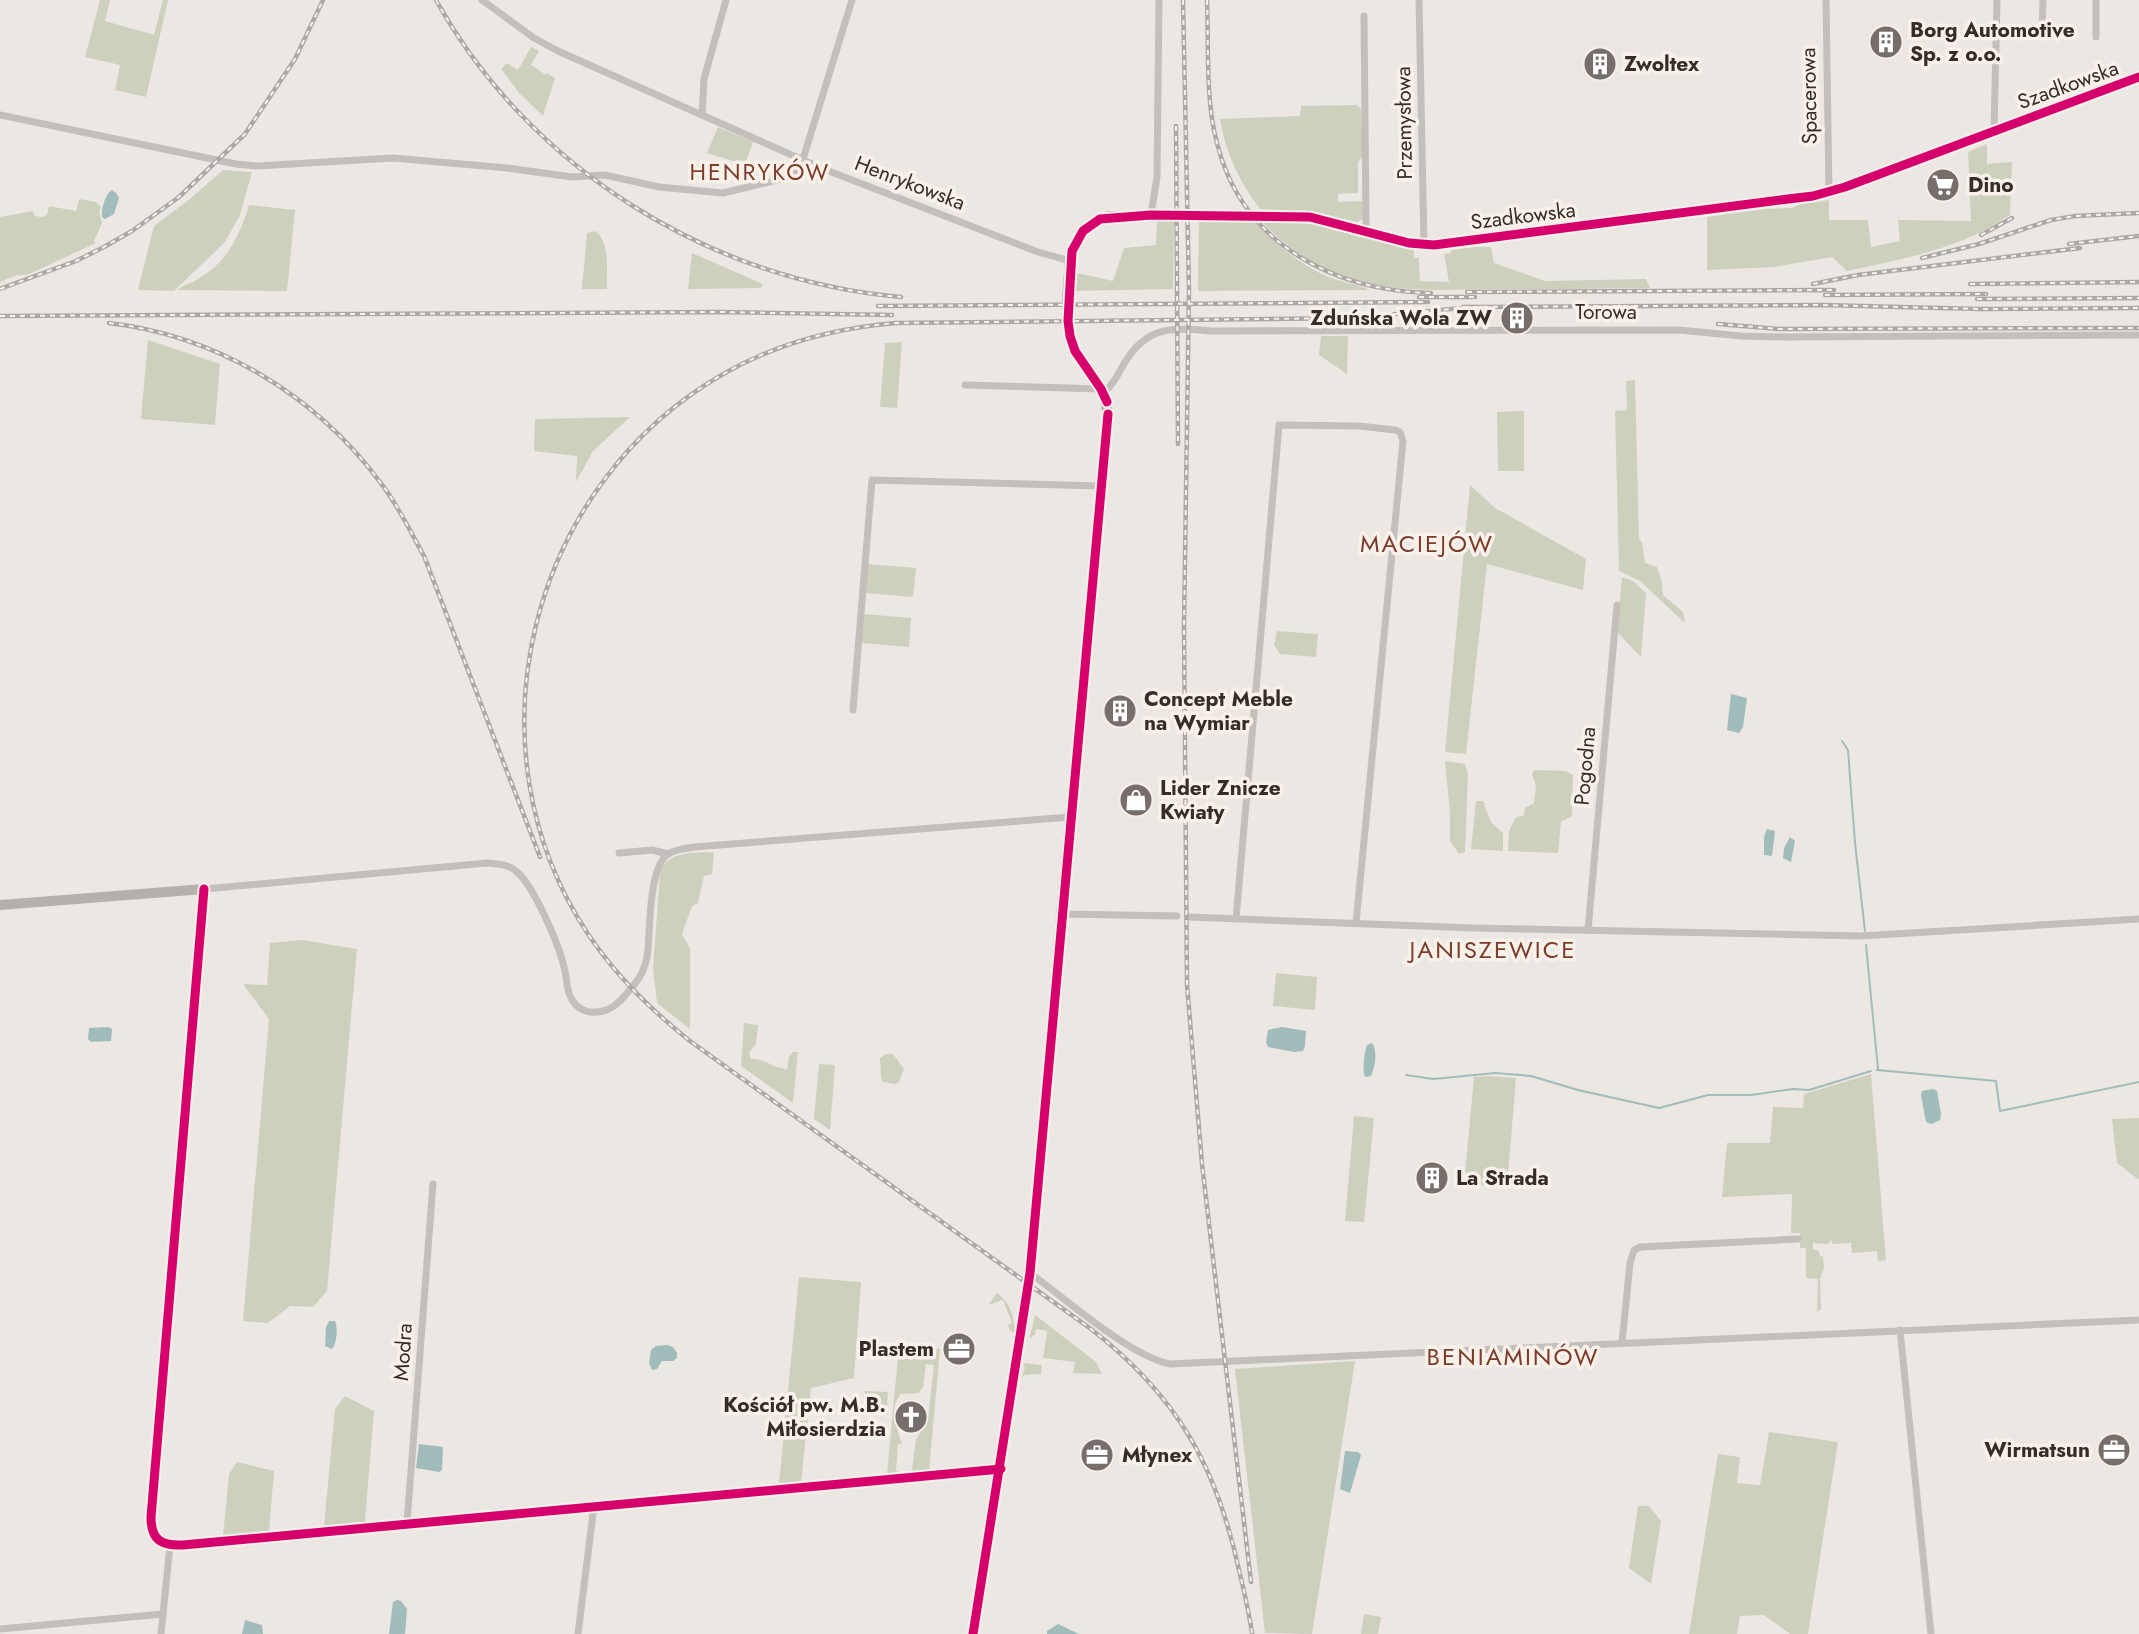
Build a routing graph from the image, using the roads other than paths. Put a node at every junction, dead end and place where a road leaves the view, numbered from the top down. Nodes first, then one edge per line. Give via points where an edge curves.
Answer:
1 (482, 0) edge
2 (726, 0) edge
3 (852, 0) edge
4 (1159, 0) edge
5 (1419, 0) edge
6 (1826, 0) edge
7 (1997, 0) edge
8 (2043, 0) edge
9 (2096, 0) edge
10 (1364, 16) dead end
11 (2042, 31) dead end
12 (2096, 37) dead end
13 (2139, 77) edge
14 (702, 115) junction
15 (0, 116) edge
16 (1994, 132) junction
17 (805, 160) junction
18 (1829, 192) junction
19 (1151, 215) junction
20 (1364, 231) junction
21 (1424, 245) junction
22 (1069, 261) junction
23 (2139, 335) edge
24 (965, 385) dead end
25 (1104, 395) junction
26 (1101, 486) junction
27 (1617, 606) dead end
28 (853, 710) dead end
29 (1070, 817) junction
30 (619, 853) dead end
31 (668, 854) junction
32 (204, 889) junction
33 (0, 905) edge
34 (1061, 914) junction
35 (1177, 916) dead end
36 (1189, 917) dead end
37 (1236, 919) junction
38 (2139, 919) edge
39 (1356, 923) junction
40 (1588, 930) junction
41 (433, 1184) dead end
42 (1798, 1240) dead end
43 (1030, 1273) junction
44 (2139, 1320) edge
45 (1900, 1330) junction
46 (1622, 1343) junction
47 (1001, 1469) junction
48 (594, 1506) junction
49 (407, 1523) junction
50 (170, 1545) junction
51 (163, 1614) junction
52 (0, 1629) edge
53 (161, 1634) edge
54 (578, 1634) edge
55 (973, 1634) edge
56 (1931, 1634) edge

1 - 14 street, Henrykowska via 534,38
2 - 14 street via 704,79
3 - 17 street
4 - 19 street via 1157,177
5 - 21 street, Przemysłowa
6 - 18 street, Spacerowa
7 - 16 street
8 - 11 street
9 - 12 street
10 - 20 street
13 - 16 street, Szadkowska
14 - 17 street, Henrykowska
15 - 17 street via 236,164 393,158 572,177 605,175 712,193 736,192 785,178 802,168
16 - 18 street, Szadkowska
17 - 22 street, Henrykowska
18 - 21 street, Szadkowska
19 - 20 street, Szadkowska via 1310,217
19 - 22 street, Szadkowska via 1109,216 1092,223 1077,241
20 - 21 street, Szadkowska
22 - 25 street, Szadkowska via 1070,336 1078,357
23 - 25 street, Torowa via 1785,337 1656,330 1183,329 1155,333 1141,342
24 - 25 street
25 - 26 street via 1108,418
26 - 28 street via 872,480
26 - 29 street
27 - 40 street, Pogodna
29 - 31 street via 694,847
29 - 34 street
30 - 31 street via 652,850
31 - 32 street via 655,877 642,974 616,1006 594,1013 580,1008 570,996 565,968 542,913 524,879 505,864
32 - 33 street
32 - 50 street via 151,1517 155,1538
34 - 35 street
34 - 43 street
36 - 37 street
37 - 39 street
37 - 39 street via 1279,425 1359,426 1395,430 1403,441
38 - 40 street via 1861,936
39 - 40 street
41 - 49 street, Modra
42 - 46 street via 1634,1250
43 - 46 street via 1132,1349 1170,1364
43 - 47 street
44 - 45 street
45 - 46 street
45 - 56 street
47 - 48 street
47 - 55 street
48 - 49 street
48 - 54 street
49 - 50 street
50 - 51 street
51 - 52 street
51 - 53 street

